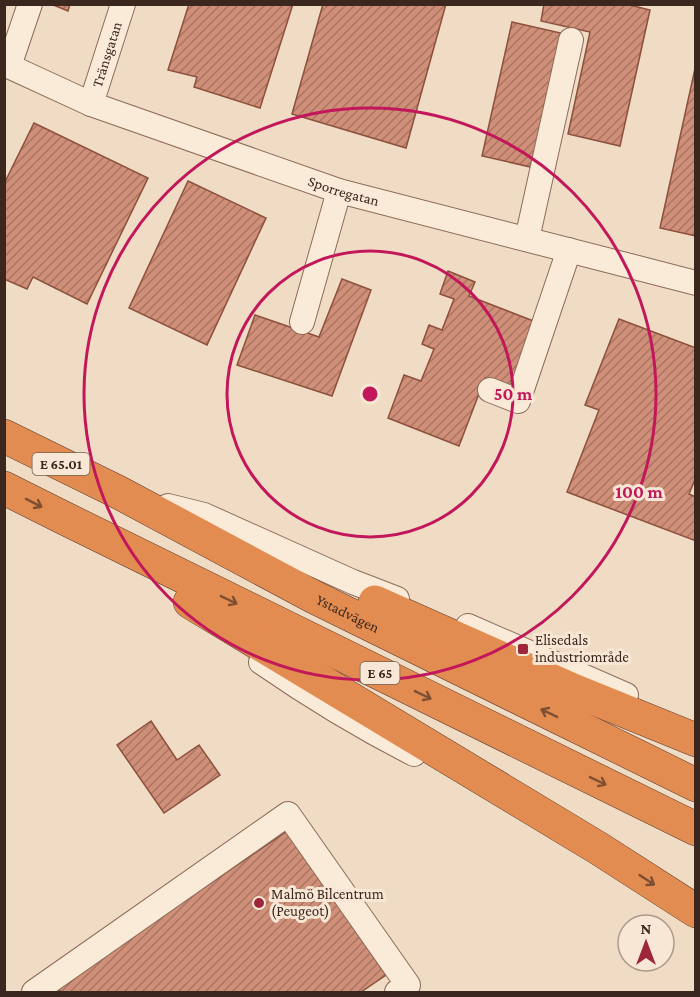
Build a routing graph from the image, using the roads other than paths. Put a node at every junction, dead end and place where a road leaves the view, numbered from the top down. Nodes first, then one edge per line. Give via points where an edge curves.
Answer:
1 (30, 4) edge
2 (123, 4) edge
3 (571, 40) dead end
4 (7, 65) edge
5 (91, 104) junction
6 (339, 191) junction
7 (527, 239) junction
8 (569, 250) junction
9 (696, 283) edge
10 (302, 322) dead end
11 (490, 390) dead end
12 (4, 436) edge
13 (4, 488) edge
14 (118, 492) junction
15 (168, 506) junction
16 (64, 518) junction
17 (696, 729) edge
18 (696, 740) edge
19 (696, 785) edge
20 (696, 829) edge
21 (696, 911) edge
22 (35, 993) edge
23 (397, 993) edge

1 - 4 street
2 - 5 street, Tränsgatan
3 - 7 street
4 - 5 street, Sporregatan
5 - 6 street, Sporregatan
6 - 7 street, Sporregatan
6 - 10 street
7 - 8 street, Sporregatan
8 - 9 street, Sporregatan
8 - 11 street via 518,401
12 - 14 highway, Ystadvägen / E 65.01
13 -> 16 highway
14 - 15 highway
19 -> 14 highway, Ystadvägen / E 65 via 314,597
15 - 17 street, Ystadvägen via 204,515 353,582 459,622
15 - 18 highway via 416,622
16 -> 20 highway, E 65
16 -> 21 highway via 186,600
22 - 23 street via 288,814 408,985

